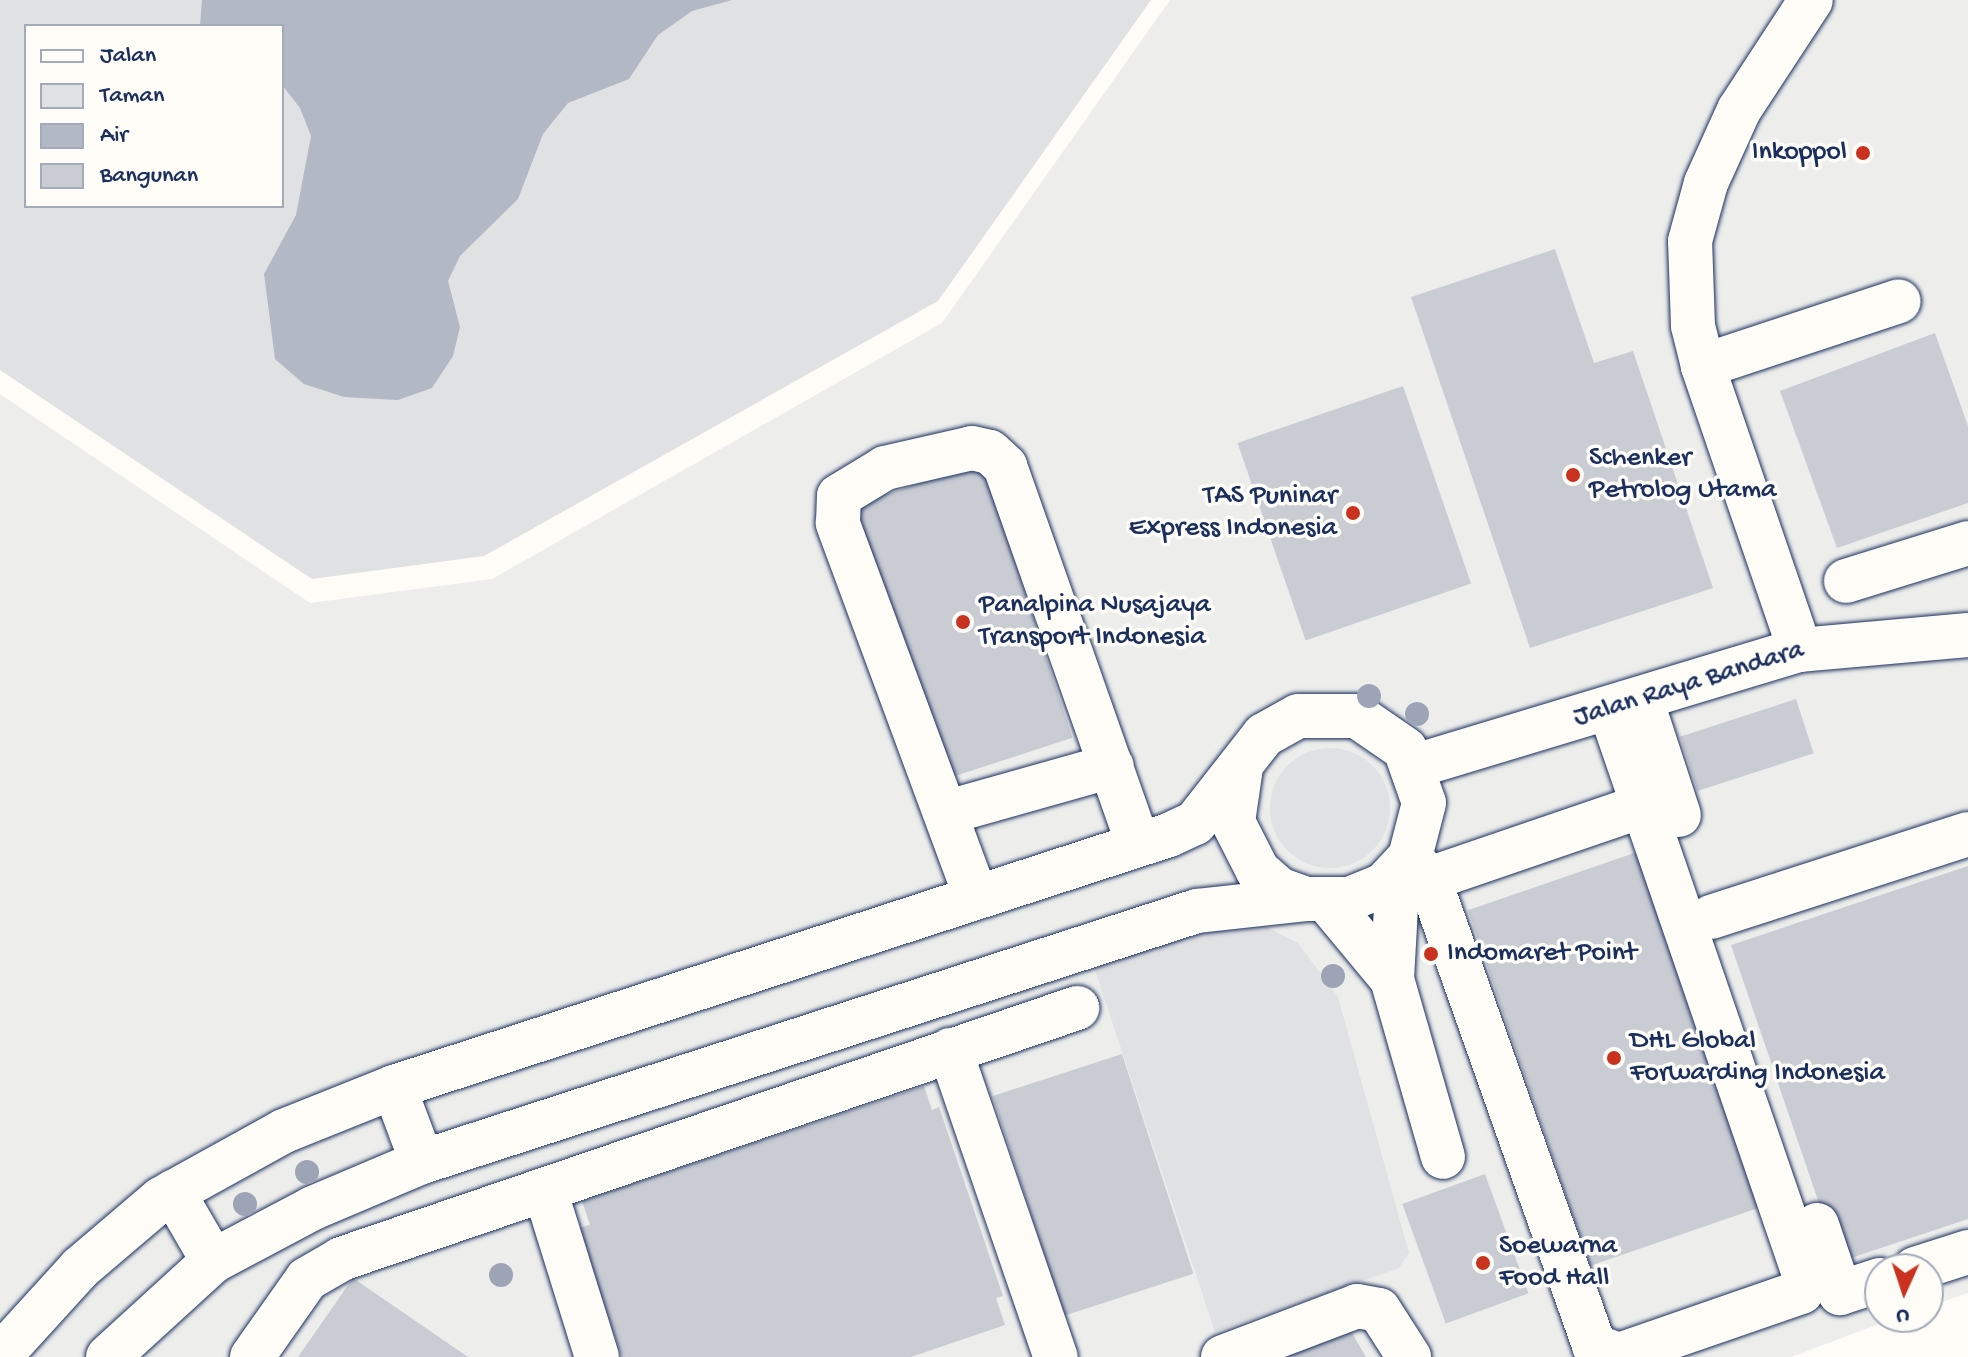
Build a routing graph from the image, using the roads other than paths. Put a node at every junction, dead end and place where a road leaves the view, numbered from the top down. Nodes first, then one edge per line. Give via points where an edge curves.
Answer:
1 (1811, 0) edge
2 (1899, 301) dead end
3 (1703, 366) junction
4 (1968, 543) edge
5 (1846, 581) dead end
6 (1968, 635) edge
7 (1800, 650) junction
8 (1626, 704) junction
9 (1112, 766) junction
10 (1415, 766) junction
11 (1241, 767) junction
12 (1645, 805) junction
13 (948, 812) junction
14 (1968, 834) edge
15 (1138, 844) junction
16 (1412, 869) junction
17 (976, 897) junction
18 (1317, 901) junction
19 (1711, 917) junction
20 (1392, 979) junction
21 (1077, 1008) dead end
22 (950, 1050) junction
23 (394, 1087) junction
24 (1443, 1157) dead end
25 (422, 1162) junction
26 (545, 1190) junction
27 (173, 1192) junction
28 (1968, 1252) edge
29 (1944, 1260) edge
30 (213, 1261) junction
31 (1864, 1285) edge
32 (0, 1356) edge
33 (108, 1357) edge
34 (252, 1357) edge
35 (597, 1357) edge
36 (1056, 1357) edge
37 (1223, 1357) edge
38 (1409, 1357) edge

1 - 3 street via 1739,110 1706,183 1690,241 1693,326
2 - 3 street
3 - 7 street
4 - 5 street
6 - 7 street, Jalan Raya Bandara
7 - 8 street, Jalan Raya Bandara
8 - 10 street, Jalan Raya Bandara
8 - 12 street
8 - 19 street
9 - 13 street
9 - 13 street via 1005,466 990,452 946,450 849,487 837,508
9 - 15 street
10 - 11 street via 1375,723 1318,712 1264,735
10 - 16 street via 1423,822
11 - 15 street via 1195,823
11 - 18 street via 1233,822 1242,848 1268,880
12 - 16 street
12 - 16 street via 1805,1277 1795,1297 1619,1355 1594,1346
13 - 17 street
14 - 19 street
15 - 17 street
16 - 18 street via 1367,894
16 - 20 street
17 - 23 street
18 - 20 street
18 - 25 street via 1197,911
19 - 31 street via 1840,1293
20 - 24 street
21 - 22 street
22 - 26 street
22 - 36 street
23 - 25 street
23 - 27 street via 284,1131
25 - 30 street via 313,1208
26 - 34 street via 323,1268 296,1292
26 - 35 street
27 - 30 street
27 - 32 street via 80,1268
28 - 29 street
30 - 33 street
37 - 38 street via 1369,1306 1386,1318

